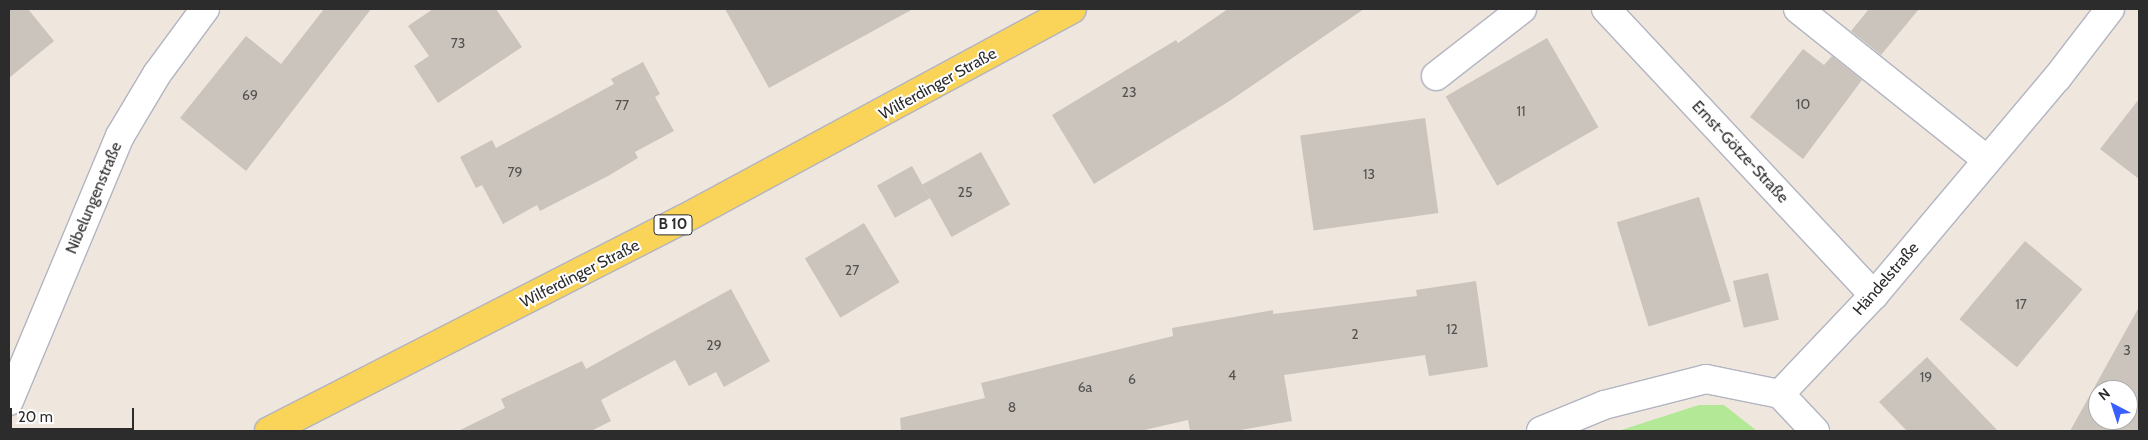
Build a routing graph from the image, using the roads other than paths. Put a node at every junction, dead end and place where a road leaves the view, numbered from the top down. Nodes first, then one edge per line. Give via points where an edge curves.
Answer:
1 (205, 9) edge
2 (1072, 9) edge
3 (1522, 9) edge
4 (1606, 9) edge
5 (1798, 9) edge
6 (2110, 9) edge
7 (1436, 76) dead end
8 (1986, 159) junction
9 (1874, 295) junction
10 (1780, 394) junction
11 (9, 400) edge
12 (269, 431) edge
13 (1541, 431) edge
14 (1815, 431) edge

1 - 11 street, Nibelungenstraße via 158,74 120,136
2 - 12 main road, Wilferdinger Straße / B 10 via 673,225
3 - 7 street
4 - 9 street, Ernst-Götze-Straße
5 - 8 street
6 - 8 street, Händelstraße via 2057,78
8 - 9 street, Händelstraße
9 - 10 street, Händelstraße
10 - 13 street via 1706,379 1604,405
10 - 14 street

